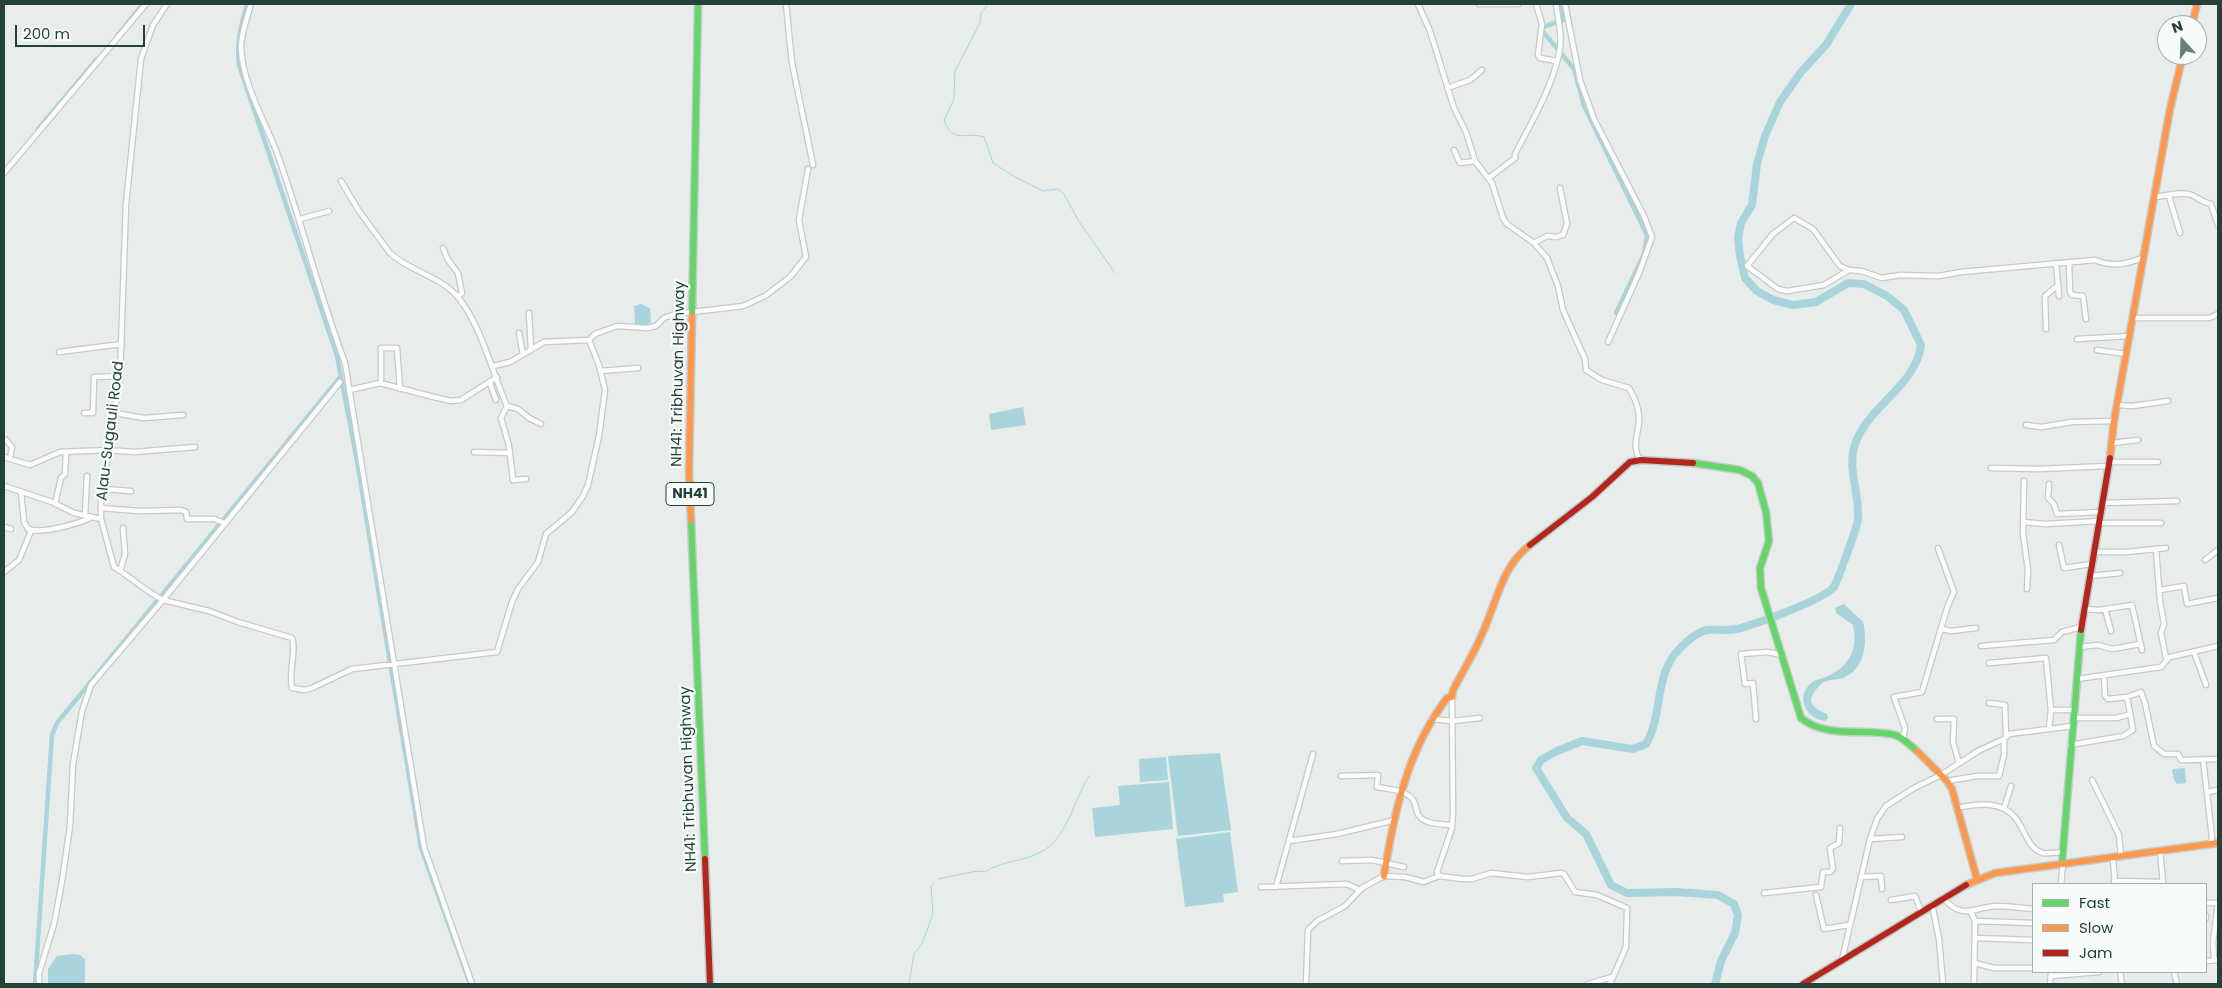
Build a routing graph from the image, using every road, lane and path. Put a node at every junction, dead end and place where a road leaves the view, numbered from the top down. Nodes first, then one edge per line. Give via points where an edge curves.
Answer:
1 (146, 4) edge
2 (166, 4) edge
3 (251, 4) edge
4 (698, 4) edge
5 (786, 4) edge
6 (1418, 4) edge
7 (1479, 4) edge
8 (1518, 4) edge
9 (1536, 4) edge
10 (1556, 4) edge
11 (1565, 4) edge
12 (1557, 61) junction
13 (2181, 65) edge
14 (1482, 70) dead end
15 (1447, 88) junction
16 (1454, 150) dead end
17 (1475, 161) junction
18 (813, 165) dead end
19 (808, 169) dead end
20 (4, 173) edge
21 (1490, 178) junction
22 (341, 181) dead end
23 (1560, 188) dead end
24 (2169, 196) junction
25 (2154, 198) junction
26 (329, 211) dead end
27 (300, 219) junction
28 (2218, 225) edge
29 (2180, 233) dead end
30 (1534, 243) junction
31 (443, 248) dead end
32 (2144, 257) junction
33 (2069, 262) junction
34 (2056, 263) junction
35 (1850, 270) junction
36 (2057, 286) junction
37 (2058, 296) dead end
38 (458, 297) junction
39 (692, 312) junction
40 (529, 313) dead end
41 (2218, 314) edge
42 (2133, 318) junction
43 (2086, 319) dead end
44 (2046, 328) dead end
45 (519, 333) dead end
46 (2130, 336) junction
47 (2077, 339) dead end
48 (589, 340) junction
49 (1608, 342) dead end
50 (122, 344) junction
51 (531, 349) junction
52 (2096, 350) dead end
53 (59, 352) dead end
54 (523, 354) junction
55 (2126, 354) junction
56 (493, 366) junction
57 (638, 368) dead end
58 (601, 371) junction
59 (120, 376) junction
60 (497, 377) junction
61 (381, 380) dead end
62 (340, 382) dead end
63 (490, 383) junction
64 (400, 389) junction
65 (349, 390) junction
66 (496, 400) dead end
67 (2168, 401) dead end
68 (2117, 405) junction
69 (507, 406) junction
70 (84, 413) dead end
71 (115, 413) junction
72 (183, 415) dead end
73 (2114, 421) junction
74 (541, 424) dead end
75 (2026, 425) dead end
76 (6, 440) dead end
77 (2138, 440) dead end
78 (2112, 443) junction
79 (195, 447) dead end
80 (109, 450) junction
81 (474, 452) dead end
82 (66, 453) junction
83 (510, 453) junction
84 (4, 457) edge
85 (10, 459) junction
86 (1641, 460) junction
87 (2158, 462) dead end
88 (2109, 464) junction
89 (1991, 468) dead end
90 (87, 476) dead end
91 (526, 479) dead end
92 (2024, 481) dead end
93 (2049, 484) dead end
94 (4, 486) edge
95 (104, 489) junction
96 (131, 491) dead end
97 (21, 492) junction
98 (2177, 501) dead end
99 (2102, 503) junction
100 (55, 504) junction
101 (101, 508) junction
102 (2100, 512) junction
103 (85, 516) junction
104 (92, 517) junction
105 (101, 519) junction
106 (2023, 522) junction
107 (2099, 522) junction
108 (225, 523) junction
109 (2160, 523) dead end
110 (4, 527) edge
111 (123, 528) dead end
112 (11, 529) dead end
113 (32, 531) junction
114 (2059, 545) dead end
115 (1938, 548) dead end
116 (2166, 548) dead end
117 (2156, 549) junction
118 (2218, 550) edge
119 (2094, 552) junction
120 (2205, 560) dead end
121 (2091, 564) junction
122 (120, 571) junction
123 (4, 572) edge
124 (2120, 573) dead end
125 (2090, 576) junction
126 (2027, 588) dead end
127 (2160, 590) junction
128 (2218, 598) edge
129 (161, 599) junction
130 (2084, 609) junction
131 (2105, 609) junction
132 (2081, 627) junction
133 (1942, 628) junction
134 (1976, 628) dead end
135 (2111, 631) dead end
136 (2141, 644) junction
137 (1981, 646) dead end
138 (2218, 646) edge
139 (2080, 647) junction
140 (2142, 650) dead end
141 (2194, 652) junction
142 (1781, 655) junction
143 (2166, 658) junction
144 (1989, 663) dead end
145 (395, 664) junction
146 (2104, 675) junction
147 (2077, 679) junction
148 (2206, 685) dead end
149 (2127, 697) junction
150 (1452, 698) junction
151 (1989, 703) dead end
152 (2051, 710) junction
153 (2074, 710) junction
154 (2130, 714) junction
155 (1480, 718) dead end
156 (1937, 718) dead end
157 (2073, 718) junction
158 (1432, 719) junction
159 (1756, 719) dead end
160 (1452, 721) junction
161 (2072, 726) junction
162 (2049, 728) junction
163 (2005, 738) junction
164 (1903, 739) junction
165 (2070, 745) junction
166 (1313, 754) dead end
167 (2218, 758) edge
168 (2203, 759) junction
169 (1959, 763) junction
170 (1941, 775) junction
171 (1341, 776) dead end
172 (2092, 780) dead end
173 (1947, 781) junction
174 (2011, 786) dead end
175 (2218, 790) edge
176 (1402, 792) junction
177 (2207, 792) junction
178 (1956, 808) junction
179 (2004, 808) junction
180 (1396, 820) junction
181 (1452, 825) junction
182 (1840, 828) dead end
183 (1902, 837) dead end
184 (1870, 839) junction
185 (1289, 841) junction
186 (2218, 843) edge
187 (2211, 844) junction
188 (2160, 851) junction
189 (2062, 852) junction
190 (2121, 857) junction
191 (2113, 858) junction
192 (1342, 861) dead end
193 (1386, 863) junction
194 (2062, 863) junction
195 (1404, 868) dead end
196 (1384, 876) junction
197 (1439, 876) junction
198 (1861, 877) junction
199 (1977, 879) junction
200 (2061, 883) edge
201 (2114, 883) edge
202 (2162, 883) edge
203 (1276, 886) junction
204 (1261, 887) dead end
205 (1882, 888) dead end
206 (1359, 890) junction
207 (1764, 893) dead end
208 (1816, 895) dead end
209 (1943, 898) junction
210 (1891, 900) dead end
211 (2218, 903) edge
212 (1932, 904) junction
213 (2032, 909) edge
214 (1978, 910) junction
215 (1921, 911) junction
216 (1971, 912) junction
217 (1978, 922) junction
218 (2032, 923) edge
219 (1849, 925) junction
220 (1975, 938) junction
221 (2032, 940) edge
222 (1842, 960) junction
223 (2216, 960) edge
224 (1974, 963) junction
225 (2032, 968) edge
226 (2074, 973) edge
227 (2051, 974) edge
228 (1612, 977) junction
229 (40, 984) edge
230 (472, 984) edge
231 (710, 984) edge
232 (1306, 984) edge
233 (1588, 984) edge
234 (1610, 984) edge
235 (1803, 984) edge
236 (1943, 984) edge
237 (1974, 984) edge
238 (2050, 984) edge

1 - 20 street
2 - 50 street, Alau-Sugauli Road via 141,59 126,204 120,316
3 - 27 street via 242,37 244,62 252,93
4 - 39 main road, NH41: Tribhuvan Highway / NH41
5 - 18 street via 792,64
6 - 15 street via 1430,30
7 - 8 street
9 - 12 street via 1542,24 1538,55
10 - 12 street via 1560,42
11 - 49 street via 1580,80 1594,119 1652,237
12 - 21 street via 1548,94 1515,158
13 - 25 main road
14 - 15 street via 1470,80
15 - 17 street
16 - 17 street via 1460,163
17 - 21 street
19 - 39 street via 799,220 806,257 801,265 765,296 743,306
21 - 30 street via 1507,224
22 - 38 street via 359,211 396,259 431,277
23 - 30 street via 1567,224 1563,235 1556,238 1547,236
24 - 25 street
24 - 28 street via 2192,195 2200,202 2211,204
24 - 29 street
25 - 32 main road
26 - 27 street
27 - 65 street via 325,310 346,363
30 - 86 street via 1552,269 1563,310 1579,343 1586,370 1602,380 1629,388 1634,395 1639,421 1636,450
31 - 38 street via 458,273 462,293
32 - 33 street via 2132,263
32 - 42 main road
33 - 34 street
33 - 43 street via 2070,292 2083,296
34 - 35 street via 1939,276 1882,278
34 - 36 street
35 - 35 street via 1824,285 1787,291 1747,266 1774,234 1794,218 1813,229 1840,266
36 - 37 street
36 - 44 street via 2044,296
38 - 56 street
39 - 48 street via 675,314 647,328 617,326 595,334
39 - 231 main road, NH41: Tribhuvan Highway / NH41 via 689,472
40 - 51 street
41 - 42 street via 2209,318
42 - 46 main road
45 - 54 street
46 - 47 street
46 - 55 main road
48 - 51 street via 544,342
48 - 58 street
50 - 53 street
50 - 59 street, Alau-Sugauli Road
51 - 54 street
52 - 55 street
54 - 56 street via 510,362
55 - 68 main road
56 - 60 street
57 - 58 street
58 - 145 street via 603,405 588,485 572,512 546,534 538,562 512,602 497,652
59 - 70 street via 94,377 93,413
59 - 71 street, Alau-Sugauli Road
60 - 63 street
60 - 69 street
61 - 64 street via 381,348 397,348
62 - 108 street
63 - 64 street via 461,400 451,401
63 - 66 street
64 - 65 street via 380,384
65 - 145 street
67 - 68 street
68 - 73 main road
69 - 74 street
69 - 83 street via 501,418
71 - 72 street via 144,418
71 - 80 street, Alau-Sugauli Road
73 - 75 street via 2042,427
73 - 78 main road
76 - 85 street via 12,448
77 - 78 street
78 - 88 main road
79 - 80 street via 134,452
80 - 82 street
80 - 95 street, Alau-Sugauli Road
81 - 83 street
82 - 85 street via 60,452 30,465
82 - 100 street via 65,474 61,478
83 - 91 street via 513,480
84 - 85 street
86 - 142 main road via 1710,464 1740,470 1758,483 1769,541 1760,568 1762,588
86 - 150 main road via 1623,466 1592,497 1518,554 1502,580 1483,632
87 - 88 street
88 - 89 street via 2039,469
88 - 99 main road
90 - 103 street
92 - 106 street
93 - 102 street via 2048,498 2054,504 2056,514
94 - 97 street
95 - 96 street
95 - 101 street, Alau-Sugauli Road
97 - 100 street
97 - 113 street via 25,527
98 - 99 street
99 - 102 main road
100 - 103 street
101 - 105 street, Alau-Sugauli Road
101 - 108 street via 181,510 186,512 187,519 214,519
102 - 107 main road
103 - 104 street
104 - 105 street
104 - 113 street via 52,529
105 - 122 street, Alau-Sugauli Road via 114,567
106 - 107 street
106 - 126 street
107 - 109 street
107 - 119 main road
108 - 129 street
110 - 112 street
111 - 122 street via 125,554
113 - 123 street via 19,560
114 - 121 street via 2064,568
115 - 133 street via 1954,592
116 - 117 street
117 - 119 street
117 - 127 street
118 - 120 street
119 - 121 main road
121 - 125 main road
122 - 129 street, Alau-Sugauli Road
124 - 125 street
125 - 130 main road
127 - 128 street via 2184,586 2187,604
127 - 143 street via 2164,624 2161,633
129 - 145 street via 292,638 292,688 305,690 352,670
129 - 229 street via 90,685 76,738 70,826 62,881
130 - 131 street
130 - 132 main road
131 - 135 street
131 - 136 street via 2132,605
132 - 137 street via 2062,632 2054,640
132 - 139 main road
133 - 134 street via 1951,631
133 - 164 street via 1922,692 1894,697 1904,728
136 - 139 street via 2112,649 2098,645
136 - 140 street
138 - 141 street
139 - 147 main road
141 - 143 street
141 - 148 street
142 - 159 street via 1768,652 1741,654 1745,684 1754,683
142 - 164 main road via 1798,712 1807,723 1853,732 1897,735
143 - 146 street via 2161,667
144 - 152 street via 2046,658
145 - 230 street via 428,862
146 - 147 street
146 - 149 street via 2108,699
147 - 153 main road
149 - 154 street
149 - 168 street via 2140,692 2154,746 2164,754 2178,754 2181,760
150 - 158 main road via 1447,698
150 - 160 street
151 - 163 street via 2004,705
152 - 153 street
152 - 162 street
153 - 157 main road
154 - 157 street via 2117,718
154 - 165 street via 2132,732
155 - 160 street
156 - 169 street via 1954,719 1953,742
157 - 161 main road
158 - 160 street
158 - 176 main road via 1407,771
160 - 181 street
161 - 162 street
161 - 165 main road
162 - 163 street via 2009,734
163 - 169 street
163 - 173 street via 1999,776
164 - 170 main road
165 - 189 main road
166 - 185 street
167 - 168 street
168 - 177 street
169 - 170 street
170 - 173 main road
170 - 184 street via 1886,806
171 - 176 street via 1378,776 1377,787
172 - 190 street via 2119,835
173 - 178 main road
174 - 179 street
175 - 177 street
176 - 180 main road
176 - 181 street via 1416,804 1422,819
177 - 187 street
178 - 179 street via 1980,804
178 - 199 main road
179 - 189 street via 2016,816 2036,849 2043,853
180 - 185 street
180 - 193 main road
181 - 197 street
182 - 207 street via 1839,843 1830,848 1833,869 1823,872 1821,887
183 - 184 street
184 - 198 street
185 - 203 street
186 - 187 main road
187 - 188 main road
188 - 190 main road
188 - 202 street
189 - 194 main road
190 - 191 main road
191 - 194 main road
191 - 201 street
192 - 193 street
193 - 195 street
193 - 196 main road
194 - 199 main road via 1995,873
194 - 200 street
196 - 197 street via 1424,882
196 - 206 street
197 - 228 street via 1472,879 1490,873 1528,877 1561,873 1575,892 1597,894 1622,904 1628,913 1626,947
198 - 205 street via 1881,876
198 - 219 street
199 - 209 main road
201 - 202 street
203 - 204 street
203 - 206 street via 1346,884
206 - 232 street via 1345,906 1317,921 1308,930
208 - 219 street via 1824,929
209 - 212 main road
209 - 216 street via 1951,906
210 - 215 street via 1915,896
211 - 223 street via 2213,942
212 - 215 main road
212 - 236 street via 1940,940
213 - 214 street via 1998,906
214 - 216 street
214 - 217 street
215 - 222 main road
216 - 217 street
217 - 218 street
217 - 220 street
219 - 222 street
220 - 221 street
220 - 224 street
222 - 235 main road
224 - 225 street via 1994,968
224 - 237 street
226 - 227 street
227 - 238 street
228 - 233 street
228 - 234 street

